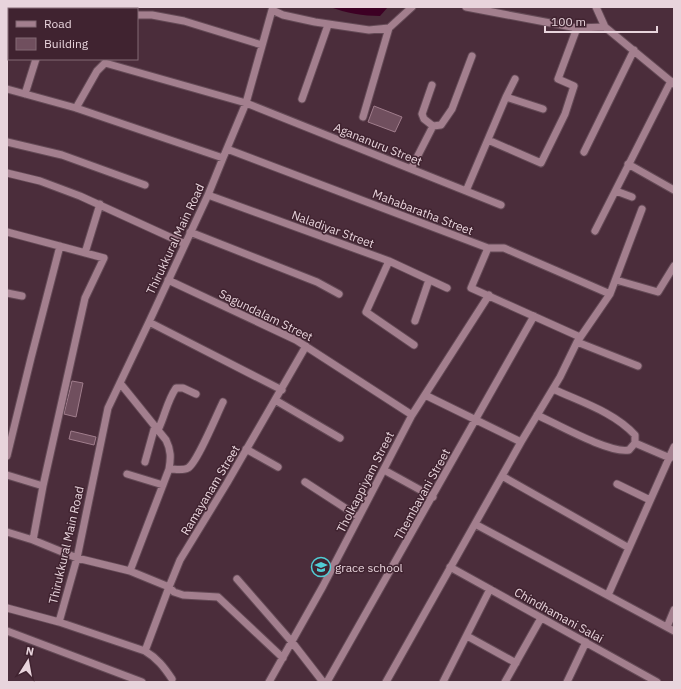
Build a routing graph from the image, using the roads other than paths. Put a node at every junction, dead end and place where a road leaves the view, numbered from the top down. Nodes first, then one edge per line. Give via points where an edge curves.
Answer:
1 (412, 7) edge
2 (466, 7) edge
3 (596, 7) edge
4 (272, 9) edge
5 (138, 15) edge
6 (328, 25) junction
7 (605, 27) junction
8 (389, 28) junction
9 (577, 28) junction
10 (262, 45) junction
11 (634, 50) junction
12 (472, 56) dead end
13 (36, 60) edge
14 (515, 79) dead end
15 (672, 83) edge
16 (432, 85) dead end
17 (7, 89) edge
18 (25, 94) junction
19 (506, 98) junction
20 (302, 100) dead end
21 (246, 103) junction
22 (76, 108) junction
23 (543, 110) dead end
24 (363, 117) dead end
25 (433, 126) junction
26 (488, 140) junction
27 (7, 142) edge
28 (227, 149) junction
29 (584, 152) dead end
30 (223, 158) junction
31 (628, 164) junction
32 (411, 169) junction
33 (7, 173) edge
34 (145, 184) dead end
35 (674, 190) edge
36 (466, 191) junction
37 (616, 191) junction
38 (208, 194) junction
39 (632, 197) dead end
40 (100, 204) junction
41 (501, 205) dead end
42 (642, 209) dead end
43 (595, 231) dead end
44 (7, 232) edge
45 (190, 232) junction
46 (185, 244) junction
47 (60, 246) junction
48 (488, 248) junction
49 (85, 252) junction
50 (389, 261) junction
51 (674, 266) edge
52 (168, 280) junction
53 (429, 280) junction
54 (616, 280) junction
55 (447, 288) dead end
56 (7, 293) edge
57 (339, 294) dead end
58 (610, 294) junction
59 (489, 295) junction
60 (22, 296) dead end
61 (534, 316) junction
62 (415, 321) dead end
63 (150, 322) junction
64 (578, 340) junction
65 (414, 345) dead end
66 (306, 346) junction
67 (638, 366) dead end
68 (120, 383) junction
69 (553, 389) junction
70 (282, 390) junction
71 (196, 394) dead end
72 (426, 395) junction
73 (275, 400) junction
74 (223, 402) dead end
75 (412, 415) junction
76 (538, 415) junction
77 (476, 420) junction
78 (157, 428) junction
79 (340, 438) dead end
80 (521, 442) junction
81 (634, 443) junction
82 (674, 447) edge
83 (246, 449) junction
84 (7, 456) edge
85 (670, 458) junction
86 (145, 462) dead end
87 (278, 467) dead end
88 (169, 469) junction
89 (384, 470) junction
90 (127, 474) dead end
91 (7, 475) edge
92 (502, 476) junction
93 (304, 482) dead end
94 (617, 484) dead end
95 (163, 485) junction
96 (43, 486) junction
97 (433, 497) junction
98 (650, 500) junction
99 (359, 517) junction
100 (475, 524) junction
101 (7, 532) edge
102 (33, 540) junction
103 (629, 548) junction
104 (77, 558) junction
105 (450, 567) junction
106 (130, 571) junction
107 (237, 579) dead end
108 (169, 586) junction
109 (490, 589) junction
110 (608, 595) junction
111 (7, 608) edge
112 (674, 610) edge
113 (541, 618) junction
114 (59, 622) junction
115 (667, 627) junction
116 (7, 631) edge
117 (674, 631) edge
118 (467, 636) junction
119 (292, 642) junction
120 (586, 642) junction
121 (145, 651) junction
122 (283, 658) junction
123 (516, 663) junction
124 (172, 679) dead end
125 (445, 681) edge
126 (142, 682) edge
127 (269, 682) edge
128 (323, 682) edge
129 (327, 682) edge
130 (386, 682) edge
131 (505, 682) edge
132 (567, 682) edge
133 (657, 682) edge

1 - 8 street
2 - 9 street
3 - 7 street
4 - 6 street, Thirukkural Main Road via 283,15
4 - 10 street, Thirukkural Main Road
5 - 10 street via 184,21
6 - 8 street, Thirukkural Main Road via 370,30
6 - 20 street
7 - 9 street
7 - 11 street
8 - 24 street
9 - 26 street via 558,79 574,86 565,114 541,163
10 - 21 street, Thirukkural Main Road
11 - 15 street
11 - 29 street
12 - 25 street via 452,110 442,125
13 - 18 street
14 - 19 street
15 - 31 street
16 - 25 street via 422,114 424,120
17 - 18 street
18 - 22 street
19 - 23 street
19 - 26 street
21 - 22 street, Agananuru Street via 105,63
21 - 28 street, Thirukkural Main Road
21 - 32 street, Agananuru Street
22 - 30 street
25 - 32 street
26 - 36 street
27 - 34 street via 62,155
28 - 30 street, Thirukkural Main Road
28 - 48 street, Mahabaratha Street
30 - 38 street, Thirukkural Main Road
31 - 35 street
31 - 37 street
32 - 36 street, Agananuru Street
33 - 40 street
36 - 41 street, Agananuru Street
37 - 39 street
37 - 43 street
38 - 45 street, Thirukkural Main Road
38 - 50 street, Naladiyar Street
40 - 46 street
40 - 49 street
42 - 54 street
44 - 47 street
45 - 46 street, Thirukkural Main Road
45 - 57 street via 317,282
46 - 52 street, Thirukkural Main Road
47 - 49 street
47 - 84 street
48 - 58 street, Mahabaratha Street via 504,248
48 - 59 street via 471,288
49 - 96 street via 104,258 85,298
50 - 53 street, Naladiyar Street
50 - 65 street via 366,312
51 - 54 street via 658,292
52 - 63 street, Thirukkural Main Road
52 - 66 street, Sagundalam Street
53 - 55 street, Naladiyar Street
53 - 62 street
54 - 58 street
56 - 60 street
58 - 64 street
59 - 61 street
59 - 72 street, Tholkappiyam Street
61 - 64 street
61 - 77 street, Thembavani Street
63 - 68 street, Thirukkural Main Road
63 - 70 street
64 - 67 street
64 - 69 street
66 - 70 street, Ramayanam Street
66 - 75 street, Sagundalam Street
68 - 78 street
68 - 104 street, Thirukkural Main Road via 108,408
69 - 76 street
69 - 81 street via 614,417 635,435
70 - 73 street, Ramayanam Street
71 - 78 street via 183,388 176,388
72 - 75 street, Tholkappiyam Street
72 - 77 street
73 - 79 street
73 - 83 street, Ramayanam Street
74 - 88 street via 189,467
75 - 89 street, Tholkappiyam Street
76 - 80 street
76 - 81 street via 606,447 623,451 629,450
77 - 80 street
77 - 97 street, Thembavani Street
78 - 86 street
78 - 88 street via 170,449
80 - 92 street
81 - 85 street
82 - 85 street
83 - 87 street
83 - 108 street, Ramayanam Street via 180,560
85 - 98 street
88 - 95 street
89 - 97 street
89 - 99 street, Tholkappiyam Street
90 - 95 street
91 - 96 street
92 - 100 street
92 - 103 street
93 - 99 street
94 - 98 street
95 - 106 street
96 - 102 street
97 - 129 street, Thembavani Street
98 - 103 street
99 - 119 street, Tholkappiyam Street
100 - 105 street
100 - 110 street
101 - 102 street
102 - 104 street
103 - 110 street
104 - 106 street
104 - 114 street, Thirukkural Main Road
105 - 109 street, Chindhamani Salai
105 - 130 street
106 - 108 street
107 - 119 street
108 - 121 street, Ramayanam Street
108 - 122 street via 174,592 183,595 218,597
109 - 113 street, Chindhamani Salai
109 - 118 street
110 - 115 street
111 - 114 street
112 - 115 street
113 - 120 street, Chindhamani Salai
113 - 123 street
114 - 121 street
115 - 117 street
116 - 126 street
118 - 123 street
118 - 125 street
119 - 122 street, Tholkappiyam Street
119 - 128 street
120 - 132 street
120 - 133 street, Chindhamani Salai
121 - 124 street via 160,662
122 - 127 street, Tholkappiyam Street
123 - 131 street

